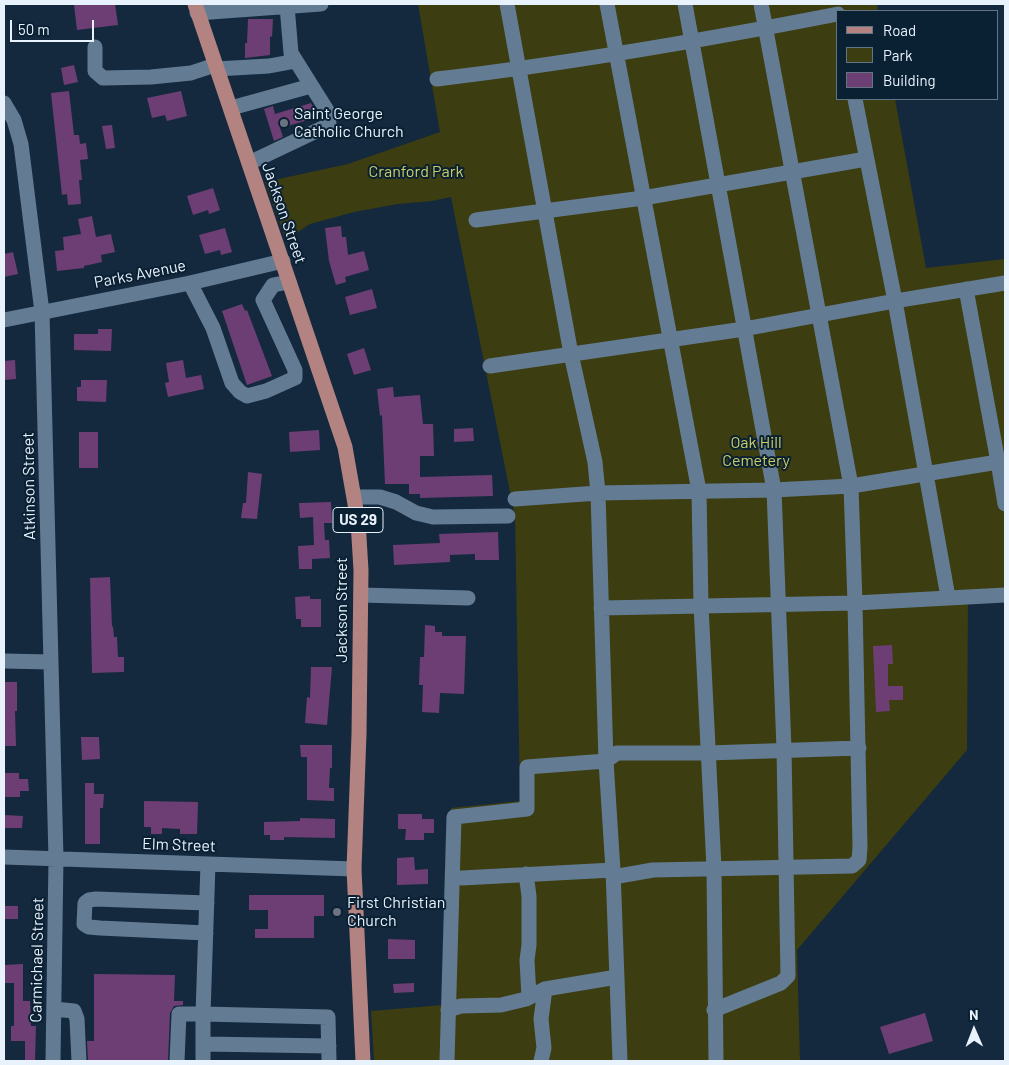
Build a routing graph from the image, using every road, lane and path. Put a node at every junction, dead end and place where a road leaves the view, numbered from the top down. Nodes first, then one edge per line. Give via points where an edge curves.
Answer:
1 (320, 4) edge
2 (507, 4) edge
3 (607, 4) edge
4 (685, 4) edge
5 (761, 4) edge
6 (287, 6) junction
7 (196, 8) edge
8 (836, 12) edge
9 (765, 28) junction
10 (692, 41) junction
11 (95, 47) dead end
12 (615, 55) junction
13 (296, 61) junction
14 (216, 67) junction
15 (519, 69) junction
16 (437, 79) dead end
17 (311, 86) junction
18 (855, 100) edge
19 (231, 108) junction
20 (8, 110) edge
21 (866, 159) junction
22 (248, 163) junction
23 (792, 172) junction
24 (718, 185) junction
25 (643, 198) junction
26 (545, 210) junction
27 (476, 220) dead end
28 (283, 261) junction
29 (290, 282) junction
30 (190, 283) junction
31 (1005, 283) edge
32 (966, 289) junction
33 (895, 301) junction
34 (42, 312) junction
35 (819, 316) junction
36 (4, 320) edge
37 (744, 329) junction
38 (670, 340) junction
39 (571, 354) junction
40 (490, 366) dead end
41 (1001, 462) edge
42 (926, 474) junction
43 (850, 486) junction
44 (774, 490) junction
45 (699, 491) junction
46 (598, 493) junction
47 (355, 496) junction
48 (515, 499) dead end
49 (1005, 504) edge
50 (508, 516) dead end
51 (1005, 594) edge
52 (361, 595) junction
53 (948, 597) junction
54 (468, 598) dead end
55 (855, 603) junction
56 (778, 604) junction
57 (701, 606) junction
58 (601, 608) junction
59 (4, 662) edge
60 (51, 662) junction
61 (858, 748) junction
62 (784, 749) junction
63 (708, 753) junction
64 (606, 761) junction
65 (4, 857) edge
66 (56, 858) junction
67 (208, 864) junction
68 (785, 867) junction
69 (714, 868) junction
70 (354, 869) junction
71 (526, 874) junction
72 (613, 874) junction
73 (462, 878) dead end
74 (207, 903) junction
75 (206, 933) junction
76 (617, 977) junction
77 (545, 989) junction
78 (529, 997) junction
79 (54, 1009) junction
80 (448, 1010) junction
81 (714, 1010) junction
82 (203, 1014) junction
83 (203, 1044) junction
84 (329, 1054) edge
85 (53, 1061) edge
86 (79, 1061) edge
87 (177, 1061) edge
88 (203, 1061) edge
89 (363, 1061) edge
90 (447, 1061) edge
91 (541, 1061) edge
92 (620, 1061) edge
93 (716, 1061) edge

1 - 6 street
2 - 15 street
3 - 12 street
4 - 10 street
5 - 9 street
6 - 7 street
6 - 13 street via 291,53
7 - 14 main road, Jackson Street / US 29
8 - 9 street
9 - 10 street
9 - 23 street
10 - 12 street
10 - 24 street
11 - 14 street via 95,71 103,78 151,77
12 - 15 street
12 - 25 street
13 - 14 street via 269,66
13 - 17 street
14 - 19 main road, Jackson Street / US 29
15 - 16 street
15 - 26 street
17 - 19 street
17 - 22 street via 328,112 329,126
18 - 21 street
19 - 22 main road, Jackson Street / US 29
20 - 34 street, Atkinson Street via 21,144
21 - 23 street
21 - 33 street
22 - 28 main road, Jackson Street / US 29
23 - 24 street
23 - 35 street
24 - 25 street
24 - 37 street
25 - 26 street
25 - 38 street
26 - 27 street
26 - 39 street
28 - 29 main road, Jackson Street / US 29
28 - 30 street, Parks Avenue
29 - 30 street via 273,285 264,300 295,370 295,378 247,396 232,383 213,328
29 - 47 main road, Jackson Street / US 29 via 346,447
30 - 34 street, Parks Avenue
31 - 32 street
32 - 33 street
32 - 41 street
33 - 35 street
33 - 42 street
34 - 36 street, Parks Avenue
34 - 60 street, Atkinson Street
35 - 37 street
35 - 43 street
37 - 38 street
37 - 44 street
38 - 39 street
38 - 45 street
39 - 40 street
39 - 46 street via 595,462
41 - 42 street
41 - 49 street
42 - 43 street
42 - 53 street
43 - 44 street
43 - 55 street
44 - 45 street
44 - 56 street
45 - 46 street
45 - 57 street
46 - 48 street
46 - 58 street
47 - 50 street via 380,497 433,517
47 - 52 main road, Jackson Street / US 29
51 - 53 street
52 - 54 street
52 - 70 main road, Jackson Street / US 29
53 - 55 street
55 - 56 street
55 - 61 street
56 - 57 street
56 - 62 street
57 - 58 street
57 - 63 street
58 - 64 street
59 - 60 street
60 - 66 street, Atkinson Street
61 - 62 street
61 - 68 street via 859,860 852,866
62 - 63 street
62 - 68 street
63 - 64 street via 617,753
63 - 69 street
64 - 72 street
64 - 80 street via 527,767 527,809 454,817
65 - 66 street, Elm Street
66 - 67 street, Elm Street
66 - 79 street, Carmichael Street
67 - 70 street, Elm Street
67 - 74 street
68 - 69 street
68 - 81 street via 788,976 781,983
69 - 72 street
69 - 81 street
70 - 89 main road, Jackson Street / US 29
71 - 72 street
71 - 73 street
71 - 78 street
72 - 76 street
74 - 75 street
74 - 75 street via 89,900 85,903 84,924 100,928
75 - 82 street
76 - 77 street
76 - 92 street
77 - 78 street
77 - 91 street
78 - 80 street via 502,1005 461,1006
79 - 85 street, Carmichael Street
79 - 86 street via 74,1011
80 - 90 street
81 - 93 street
82 - 83 street
82 - 84 street via 328,1017
82 - 87 street via 179,1014
83 - 84 street
83 - 88 street

